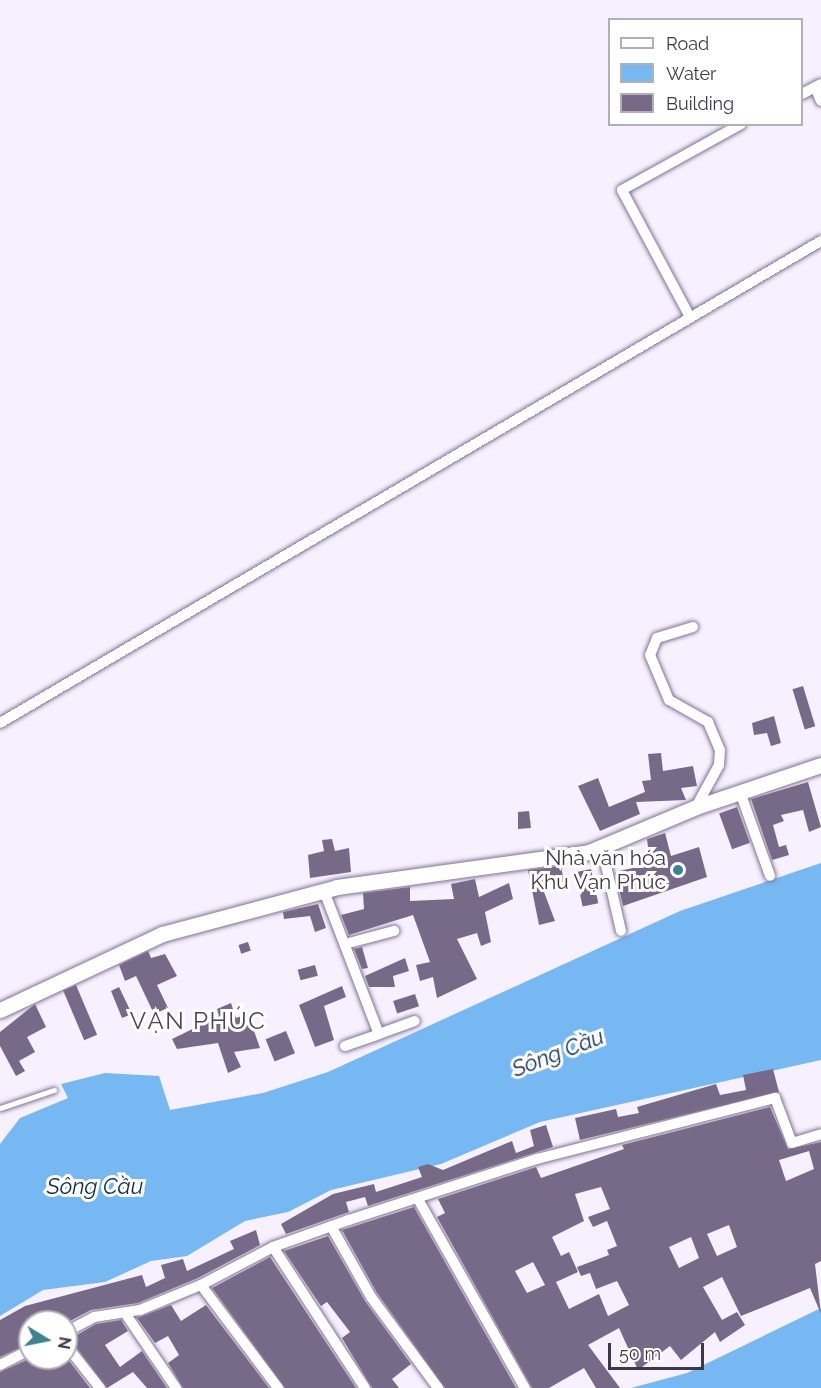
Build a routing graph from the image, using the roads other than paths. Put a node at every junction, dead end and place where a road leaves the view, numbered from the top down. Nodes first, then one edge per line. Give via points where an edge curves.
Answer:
1 (818, 86) edge
2 (803, 93) edge
3 (821, 101) edge
4 (737, 126) edge
5 (821, 241) edge
6 (690, 316) junction
7 (693, 627) dead end
8 (0, 723) edge
9 (821, 765) edge
10 (740, 792) junction
11 (696, 807) junction
12 (602, 848) junction
13 (770, 876) dead end
14 (324, 891) junction
15 (394, 931) dead end
16 (621, 931) dead end
17 (345, 944) junction
18 (0, 1010) edge
19 (415, 1021) dead end
20 (379, 1034) junction
21 (345, 1046) dead end
22 (54, 1090) dead end
23 (0, 1108) edge
24 (821, 1134) edge
25 (419, 1201) junction
26 (331, 1226) junction
27 (273, 1247) junction
28 (201, 1285) junction
29 (125, 1312) junction
30 (78, 1326) edge
31 (18, 1356) edge
32 (78, 1360) edge
33 (0, 1365) edge
34 (100, 1388) edge
35 (176, 1388) edge
36 (278, 1388) edge
37 (365, 1388) edge
38 (438, 1388) edge
39 (525, 1388) edge

1 - 2 street
1 - 3 street
4 - 6 street via 622,190
5 - 6 street
6 - 8 street
7 - 11 street via 657,638 650,655 669,700 708,722 716,737 719,765
9 - 10 main road
10 - 11 main road
10 - 13 street
11 - 12 main road
12 - 14 main road
12 - 16 street
14 - 17 street
14 - 18 main road via 162,934
15 - 17 street
17 - 20 street
19 - 20 street
20 - 21 street
22 - 23 lane
24 - 25 street via 792,1143 775,1098 537,1160
25 - 26 street
25 - 39 street
26 - 27 street
26 - 38 street via 371,1297
27 - 28 street
27 - 37 street
28 - 29 street
28 - 36 street
29 - 30 street via 94,1317
29 - 35 street
31 - 33 street
32 - 34 street

